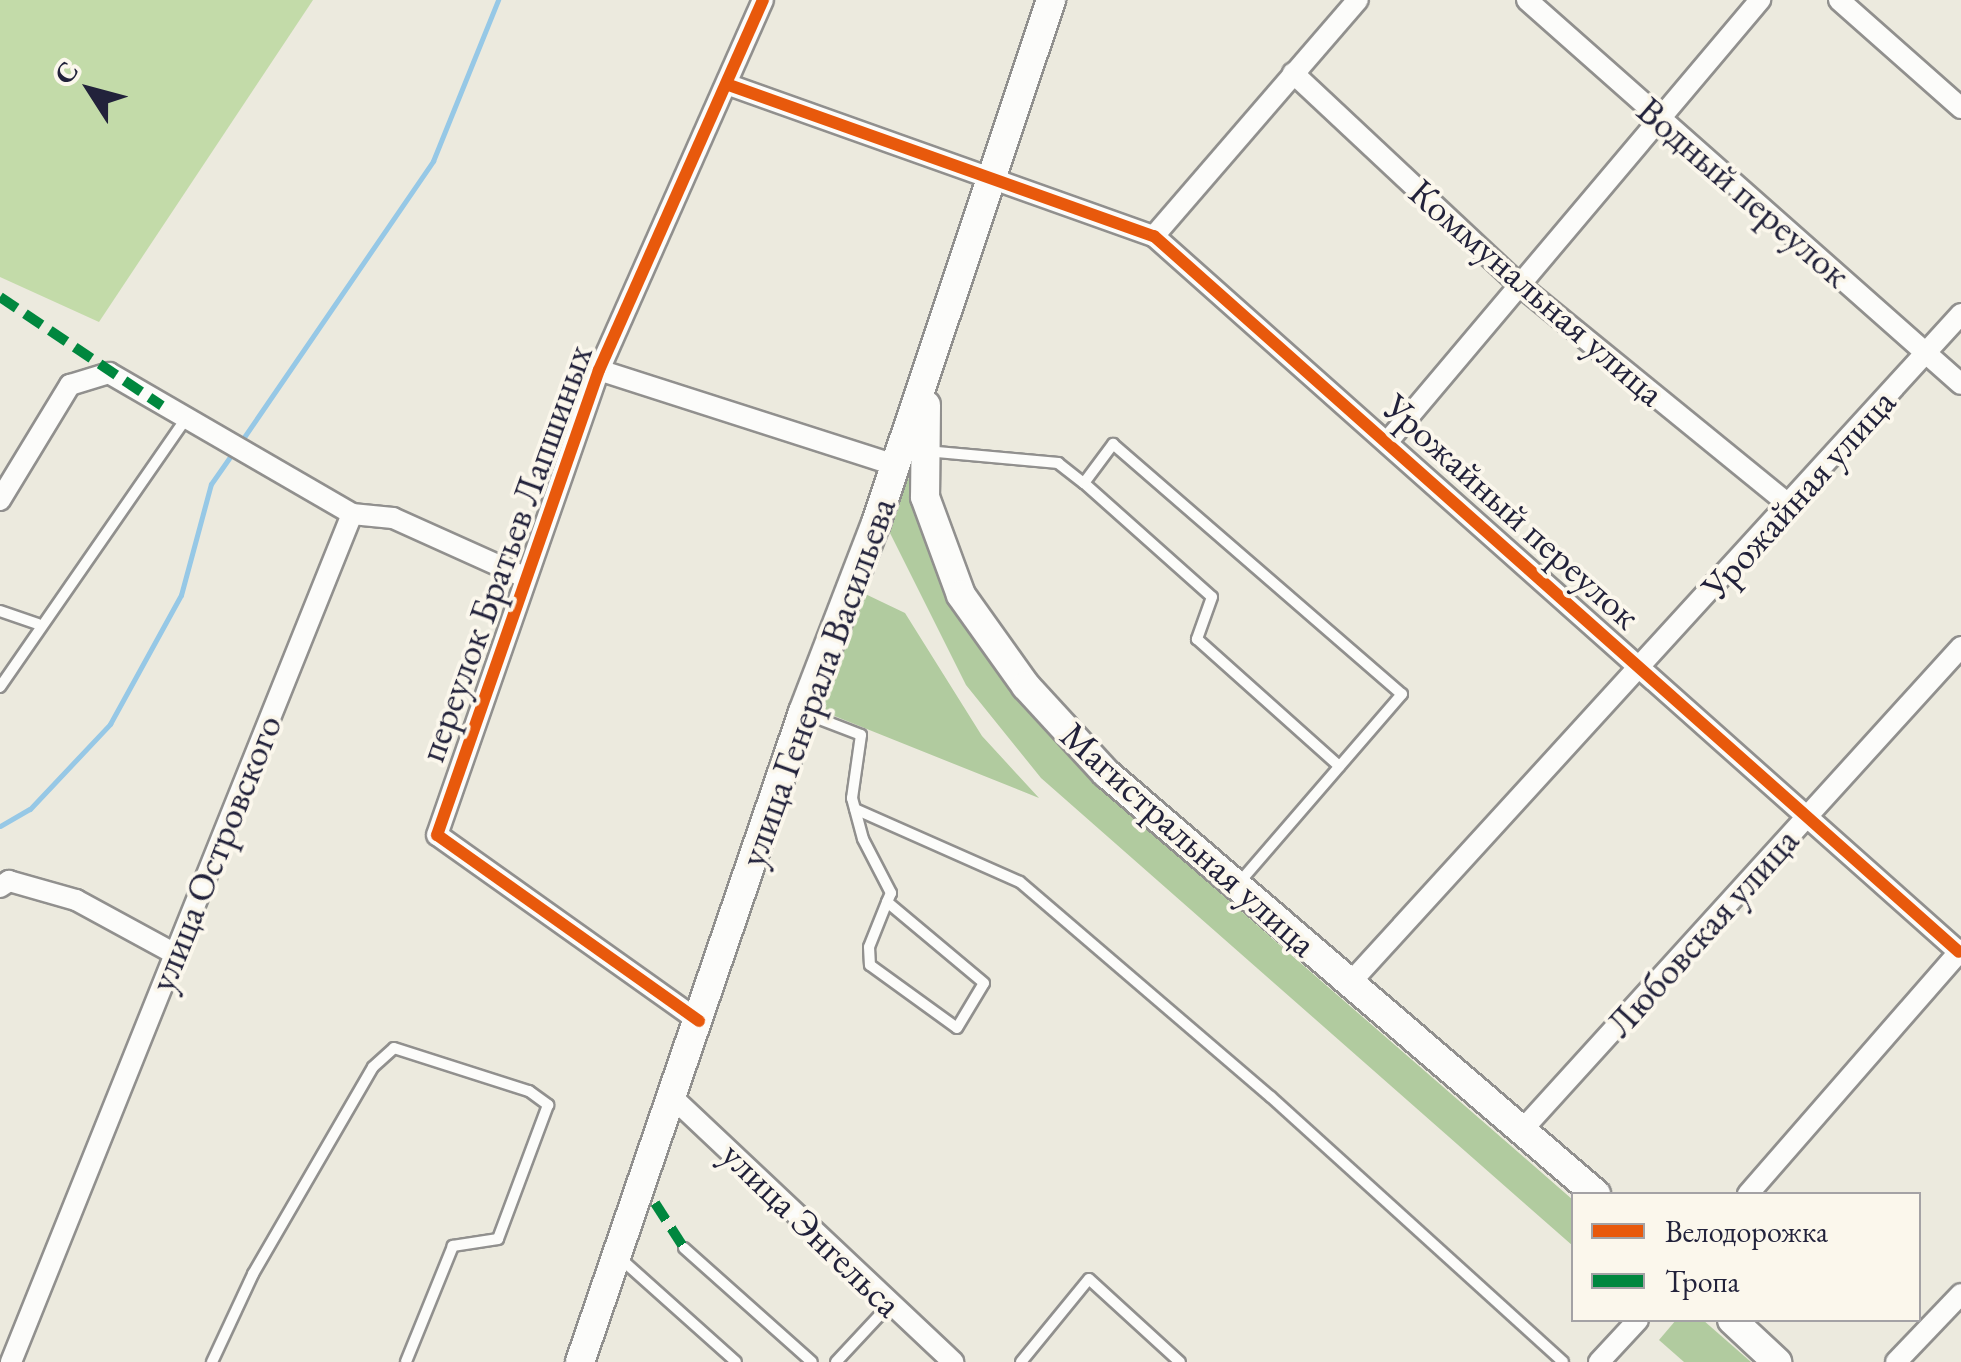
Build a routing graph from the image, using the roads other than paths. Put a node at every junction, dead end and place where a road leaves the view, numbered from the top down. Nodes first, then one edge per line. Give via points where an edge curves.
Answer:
1 (763, 0) edge
2 (1051, 0) edge
3 (1358, 0) edge
4 (1526, 0) edge
5 (1760, 0) edge
6 (1839, 0) edge
7 (1292, 73) junction
8 (730, 85) junction
9 (1961, 108) edge
10 (1662, 121) junction
11 (988, 177) junction
12 (1154, 236) junction
13 (1522, 287) junction
14 (1961, 314) edge
15 (934, 337) junction
16 (1926, 351) junction
17 (599, 370) junction
18 (1961, 384) edge
19 (184, 420) junction
20 (1388, 440) junction
21 (922, 450) junction
22 (895, 465) junction
23 (1084, 483) junction
24 (0, 500) edge
25 (1788, 504) junction
26 (352, 514) junction
27 (522, 576) junction
28 (0, 611) edge
29 (38, 624) junction
30 (1961, 647) edge
31 (1642, 667) junction
32 (0, 687) edge
33 (803, 712) junction
34 (1339, 766) junction
35 (855, 808) junction
36 (1806, 817) junction
37 (1236, 886) junction
38 (0, 887) edge
39 (887, 902) junction
40 (1960, 951) edge
41 (175, 954) junction
42 (1350, 984) junction
43 (699, 1020) junction
44 (671, 1096) junction
45 (1524, 1128) junction
46 (1594, 1192) edge
47 (1750, 1192) edge
48 (684, 1248) dead end
49 (616, 1255) junction
50 (1961, 1294) edge
51 (890, 1304) junction
52 (1636, 1322) edge
53 (1734, 1322) edge
54 (11, 1362) edge
55 (212, 1362) edge
56 (406, 1362) edge
57 (580, 1362) edge
58 (736, 1362) edge
59 (812, 1362) edge
60 (836, 1362) edge
61 (953, 1362) edge
62 (1021, 1362) edge
63 (1180, 1362) edge
64 (1563, 1362) edge
65 (1599, 1362) edge
66 (1777, 1362) edge
67 (1896, 1362) edge

1 - 8 street, переулок Братьев Лапшиных
2 - 11 main road, улица Генерала Васильева
3 - 7 street
4 - 10 street, Водный переулок
5 - 10 street
6 - 9 street
7 - 12 street
7 - 13 street, Коммунальная улица
8 - 11 street, Урожайный переулок
8 - 17 street, переулок Братьев Лапшиных
10 - 13 street
10 - 16 street, Водный переулок
11 - 12 street, Урожайный переулок
11 - 15 main road, улица Генерала Васильева
12 - 20 street, Урожайный переулок
13 - 20 street
13 - 25 street, Коммунальная улица
14 - 16 street, Урожайная улица
15 - 21 main road, Магистральная улица
15 - 22 main road, улица Генерала Васильева
16 - 18 street, Водный переулок
16 - 25 street, Урожайная улица
17 - 22 street
17 - 27 street, переулок Братьев Лапшиных
19 - 24 street via 109,374 70,385
19 - 26 street
19 - 29 lane
20 - 31 street, Урожайный переулок
21 - 23 lane via 1058,463
21 - 37 main road, Магистральная улица via 925,497 961,594 1026,686 1106,773
22 - 33 main road, улица Генерала Васильева
23 - 34 lane via 1212,597 1198,639
23 - 34 lane via 1113,444 1402,694
25 - 31 street, Урожайная улица
26 - 27 street via 393,518
26 - 41 street, улица Островского
27 - 43 street, переулок Братьев Лапшиных via 438,835
28 - 29 lane
29 - 32 lane
30 - 36 street, Любовская улица
31 - 36 street, Урожайный переулок
31 - 42 street, Урожайная улица
33 - 35 lane via 861,735
33 - 43 main road, улица Генерала Васильева
34 - 37 lane
35 - 39 lane via 891,893
35 - 64 lane via 1020,882 1271,1097
36 - 40 street, Урожайный переулок
36 - 45 street, Любовская улица
37 - 42 main road, Магистральная улица
38 - 41 street via 10,881 76,900
39 - 39 lane via 869,947 870,965 958,1028 984,982
40 - 47 street
41 - 54 street, улица Островского
42 - 45 main road, Магистральная улица
43 - 44 main road, улица Генерала Васильева
44 - 49 main road, улица Генерала Васильева
44 - 51 street, улица Энгельса
45 - 46 main road, Магистральная улица
48 - 59 lane
49 - 57 main road, улица Генерала Васильева
49 - 58 lane
50 - 67 street
51 - 60 lane
51 - 61 street, улица Энгельса
52 - 65 street
53 - 66 main road
55 - 56 lane via 252,1274 374,1067 394,1048 529,1091 548,1105 498,1239 454,1246
62 - 63 lane via 1089,1279

